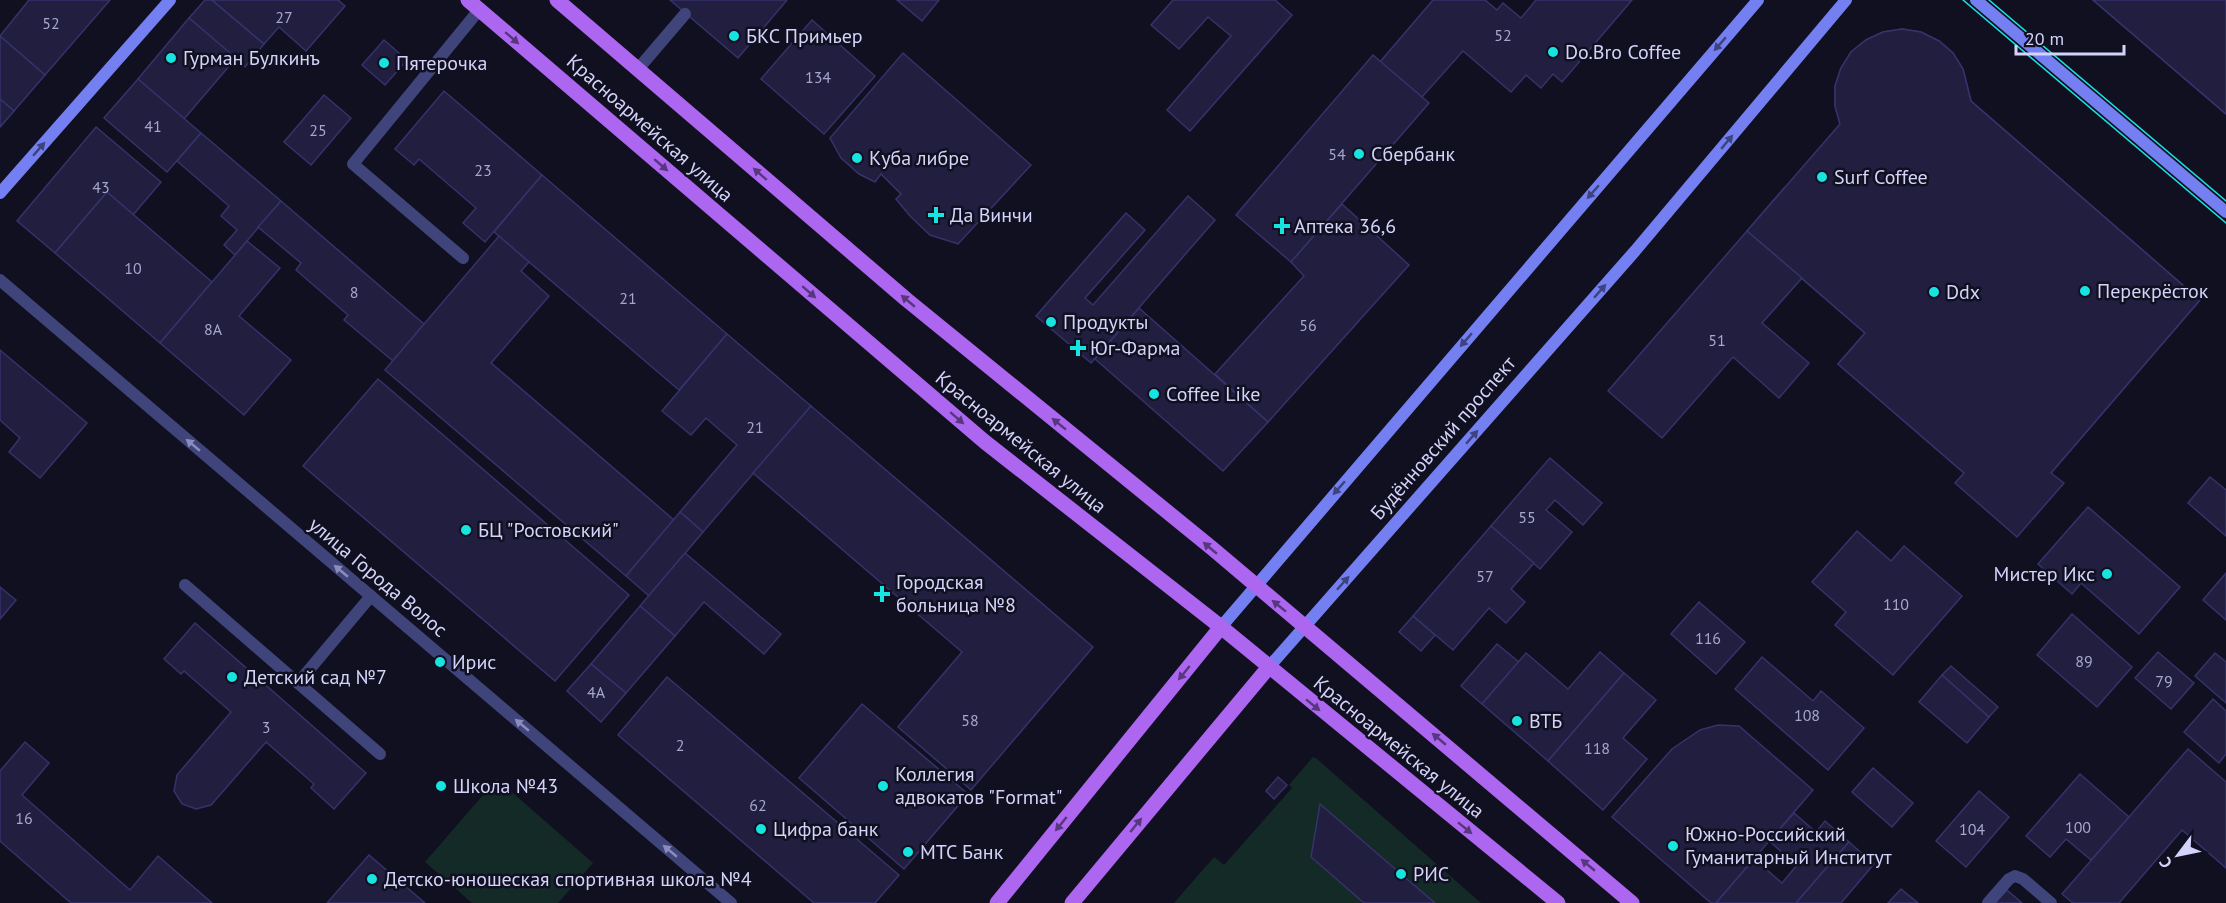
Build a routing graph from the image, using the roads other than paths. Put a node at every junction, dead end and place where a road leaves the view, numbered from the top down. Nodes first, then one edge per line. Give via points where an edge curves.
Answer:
1 (170, 0) edge
2 (557, 0) edge
3 (1758, 0) edge
4 (1846, 0) edge
5 (1976, 0) edge
6 (474, 5) edge
7 (685, 14) dead end
8 (638, 69) junction
9 (0, 193) edge
10 (2226, 212) edge
11 (463, 258) dead end
12 (0, 280) edge
13 (185, 585) dead end
14 (1254, 586) junction
15 (371, 596) junction
16 (1221, 627) junction
17 (1304, 627) junction
18 (1268, 668) junction
19 (298, 683) junction
20 (380, 754) dead end
21 (731, 903) edge
22 (997, 903) edge
23 (1072, 903) edge
24 (1558, 903) edge
25 (1632, 903) edge
26 (1988, 903) edge
27 (2051, 903) edge

9 -> 1 main road
2 - 8 main road, Красноармейская улица
3 -> 14 main road
17 -> 4 main road, Будённовский проспект via 1635,251
5 - 10 main road
6 - 11 street via 353,164
6 -> 16 main road, Красноармейская улица via 985,442
7 - 8 street
14 -> 8 main road, Красноармейская улица via 907,300
15 -> 12 street, улица Города Волос
13 - 19 street
14 - 16 main road
17 -> 14 main road, Красноармейская улица
15 - 19 street
21 -> 15 street, улица Города Волос
16 - 18 main road, Красноармейская улица
16 -> 22 main road
17 - 18 main road, Будённовский проспект
25 -> 17 main road, Красноармейская улица
23 -> 18 main road, Будённовский проспект
18 -> 24 main road, Красноармейская улица
19 - 20 street
26 - 27 street via 2015,876

